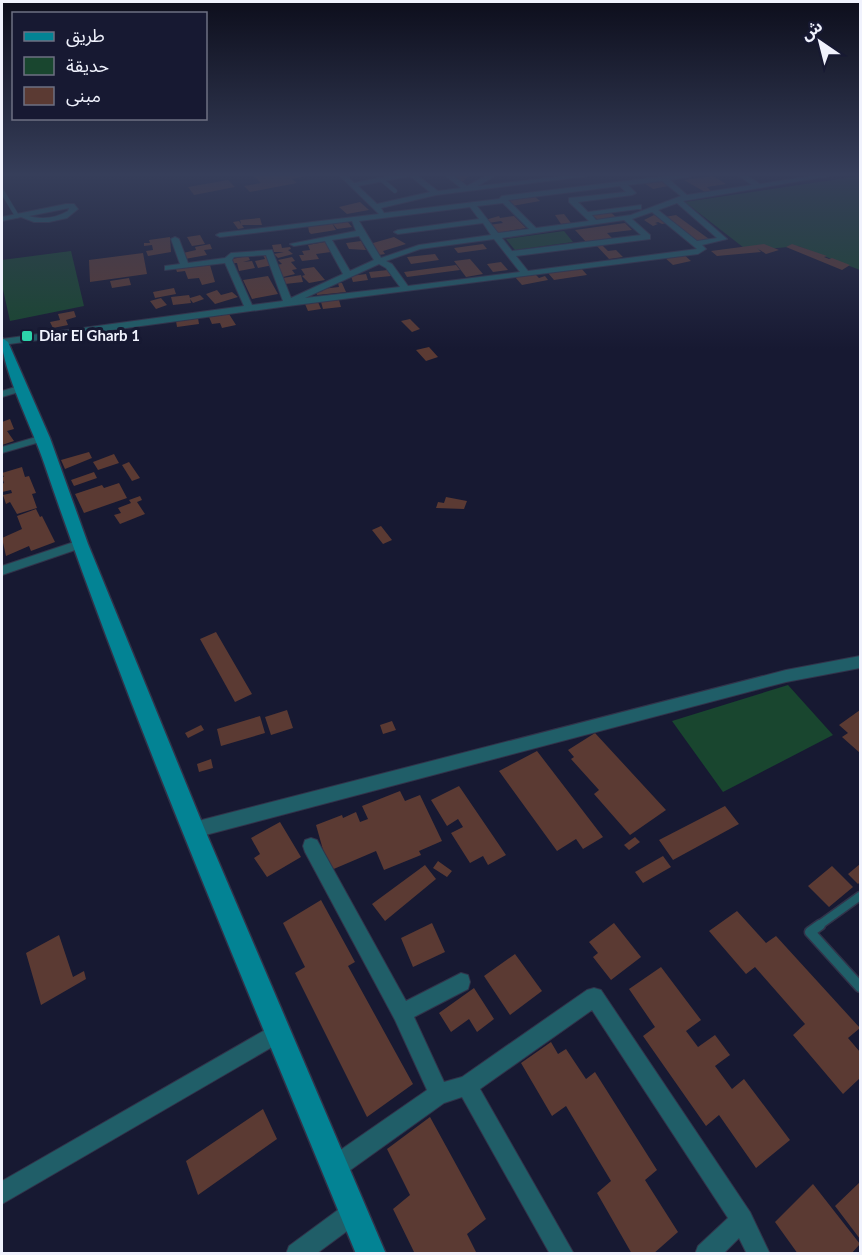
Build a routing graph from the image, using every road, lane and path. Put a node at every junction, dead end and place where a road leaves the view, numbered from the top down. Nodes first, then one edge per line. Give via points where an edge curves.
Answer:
1 (249, 232) edge
2 (398, 232) joint
3 (401, 232) edge
4 (493, 232) edge
5 (531, 232) edge
6 (641, 232) edge
7 (681, 232) edge
8 (715, 232) edge
9 (361, 233) joint
10 (220, 235) dead end
11 (497, 236) junction
12 (175, 238) dead end
13 (327, 238) junction
14 (294, 244) dead end
15 (696, 244) junction
16 (409, 250) junction
17 (510, 254) junction
18 (228, 260) junction
19 (378, 261) junction
20 (186, 266) junction
21 (168, 268) dead end
22 (525, 274) junction
23 (348, 276) junction
24 (406, 289) junction
25 (288, 303) junction
26 (249, 308) junction
27 (3, 351) edge
28 (22, 388) junction
29 (2, 394) edge
30 (43, 438) junction
31 (2, 450) edge
32 (80, 544) junction
33 (2, 571) edge
34 (861, 662) edge
35 (194, 830) junction
36 (311, 846) dead end
37 (861, 896) edge
38 (461, 982) dead end
39 (861, 987) edge
40 (402, 1013) junction
41 (279, 1032) junction
42 (467, 1086) junction
43 (440, 1094) junction
44 (334, 1168) junction
45 (2, 1193) edge
46 (354, 1212) junction
47 (742, 1220) junction
48 (297, 1254) edge
49 (371, 1254) edge
50 (562, 1254) edge
51 (706, 1254) edge
52 (759, 1254) edge

1 - 10 street
2 - 3 street
2 - 16 street
4 - 11 street
5 - 11 street
6 - 17 street via 646,237
7 - 15 street
8 - 15 street via 723,239
9 - 13 street
9 - 19 street
11 - 16 street
11 - 17 street
12 - 20 street
13 - 14 street
13 - 23 street
15 - 22 street via 702,249 698,252
16 - 19 street
17 - 22 street
18 - 20 street
18 - 25 street via 231,255 269,252
18 - 26 street
19 - 23 street
19 - 24 street via 390,266
20 - 21 street
22 - 24 street
23 - 25 street
24 - 25 street
25 - 26 street
26 - 27 street
27 - 28 main road
28 - 29 street
28 - 30 main road
30 - 31 street
30 - 32 main road
32 - 33 street
32 - 35 main road
34 - 35 street via 786,676
35 - 41 main road
36 - 40 street
37 - 39 lane via 810,932
38 - 40 street
40 - 43 street
41 - 44 main road
41 - 45 street
42 - 43 street
42 - 47 street via 594,997
42 - 50 street
43 - 44 street
44 - 46 main road
46 - 48 street
46 - 49 main road
47 - 51 street
47 - 52 street

